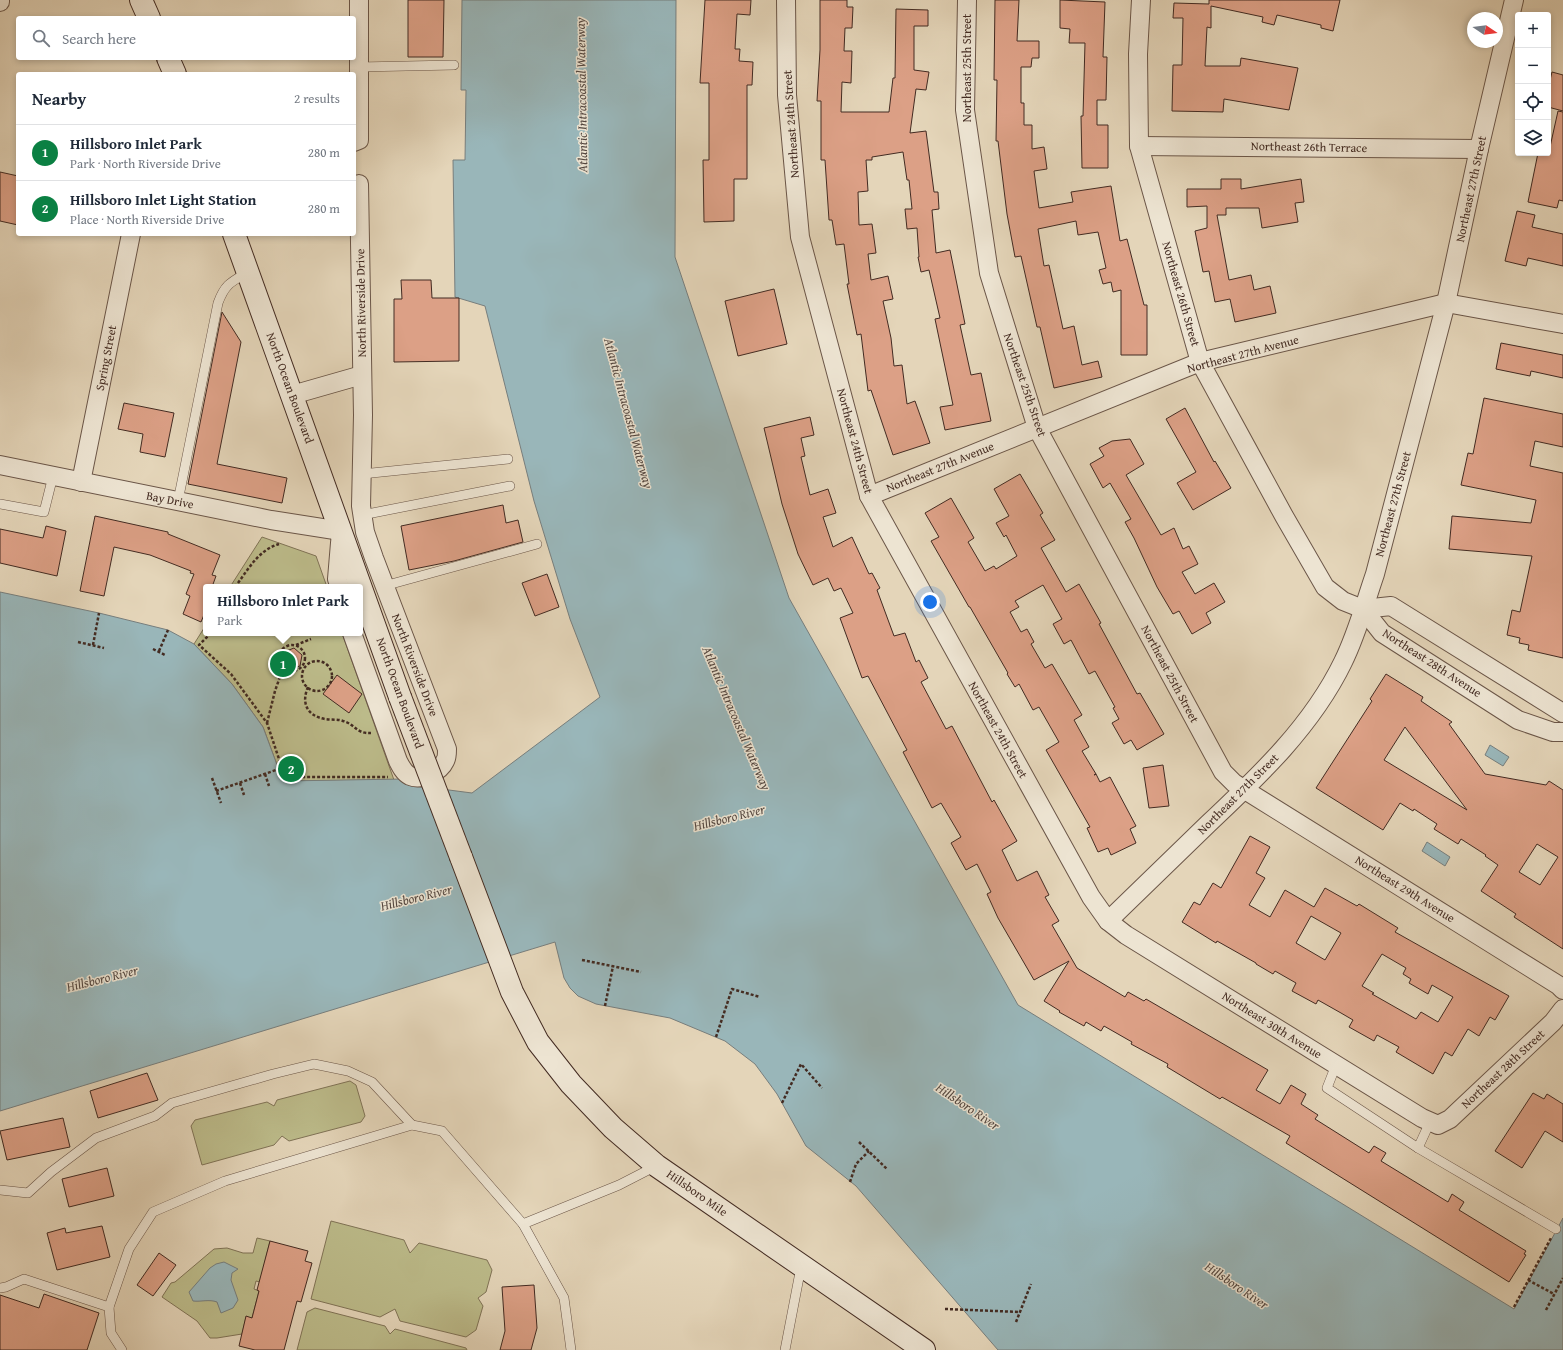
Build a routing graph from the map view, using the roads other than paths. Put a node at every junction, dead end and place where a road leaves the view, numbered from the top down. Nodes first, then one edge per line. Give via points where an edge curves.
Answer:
1 (141, 0) edge
2 (359, 0) edge
3 (786, 0) edge
4 (967, 0) edge
5 (1141, 0) edge
6 (1514, 0) edge
7 (148, 16) edge
8 (357, 30) edge
9 (454, 65) dead end
10 (359, 66) junction
11 (356, 141) edge
12 (1139, 146) junction
13 (1479, 149) junction
14 (359, 184) dead end
15 (131, 236) edge
16 (235, 236) edge
17 (248, 272) junction
18 (1446, 303) junction
19 (1563, 324) edge
20 (1200, 362) junction
21 (362, 375) junction
22 (292, 395) junction
23 (1037, 428) junction
24 (508, 459) dead end
25 (0, 464) edge
26 (362, 474) junction
27 (53, 476) junction
28 (81, 482) junction
29 (510, 486) dead end
30 (869, 496) junction
31 (178, 501) junction
32 (0, 504) edge
33 (362, 515) junction
34 (341, 531) junction
35 (537, 544) dead end
36 (339, 584) edge
37 (360, 584) edge
38 (384, 586) junction
39 (363, 593) edge
40 (1364, 609) junction
41 (353, 636) edge
42 (1563, 713) edge
43 (1563, 732) edge
44 (1245, 790) junction
45 (1108, 921) junction
46 (1563, 990) edge
47 (512, 992) joint
48 (1563, 1009) edge
49 (1336, 1065) junction
50 (1434, 1124) junction
51 (412, 1125) junction
52 (1418, 1148) junction
53 (657, 1166) junction
54 (0, 1190) edge
55 (524, 1224) junction
56 (1556, 1228) road end
57 (801, 1265) junction
58 (0, 1288) edge
59 (109, 1307) junction
60 (122, 1350) edge
61 (571, 1350) edge
62 (785, 1350) edge
63 (924, 1350) edge

1 - 7 main road
2 - 8 street
3 - 30 street, Northeast 24th Street via 787,95 800,238
4 - 23 street, Northeast 25th Street via 965,110 989,273
5 - 12 street, Northeast 26th Street via 1138,54
6 - 13 street, Northeast 27th Street
8 - 10 street
9 - 10 lane
10 - 11 street via 360,140
12 - 13 street, Northeast 26th Terrace
12 - 20 street, Northeast 26th Street
13 - 18 street, Northeast 27th Street
14 - 21 street, North Riverside Drive
15 - 28 street, Spring Street
16 - 17 main road, North Ocean Boulevard
17 - 22 main road, North Ocean Boulevard
17 - 31 lane via 229,283 218,303
18 - 19 street, Northeast 27th Avenue
18 - 20 street, Northeast 27th Avenue
18 - 40 street, Northeast 27th Street
20 - 23 street, Northeast 27th Avenue
20 - 40 street, Northeast 26th Street via 1326,587 1343,601
21 - 22 street, North Riverside Drive
21 - 26 street, North Riverside Drive
22 - 34 main road, North Ocean Boulevard
23 - 30 street, Northeast 27th Avenue
23 - 44 street, Northeast 25th Street via 1223,772
24 - 26 lane
25 - 27 street, Bay Drive
26 - 33 street, North Riverside Drive
27 - 28 street, Bay Drive
27 - 32 lane via 44,512
28 - 31 street, Bay Drive
29 - 33 lane
30 - 45 street, Northeast 24th Street via 1087,890
31 - 34 street, Bay Drive
33 - 38 street, North Riverside Drive via 365,532
34 - 36 street
34 - 37 main road, North Ocean Boulevard, bridge
35 - 38 lane
38 - 41 street, North Riverside Drive via 447,749 446,761 441,767 425,776 410,776 404,772
39 - 47 main road, North Ocean Boulevard, bridge
40 - 42 street via 1391,606
40 - 43 street, Northeast 28th Avenue via 1382,633 1518,720 1553,732
40 - 44 street, Northeast 27th Street via 1343,662 1316,707 1284,748
44 - 45 street, Northeast 27th Street
44 - 46 street, Northeast 29th Avenue
45 - 49 street, Northeast 30th Avenue via 1126,935
47 - 53 main road, Hillsboro Mile via 538,1042 571,1084 613,1128
48 - 50 street, Northeast 28th Street via 1553,1022 1450,1119
49 - 50 street, Northeast 30th Avenue
49 - 52 lane via 1327,1088
50 - 52 lane
51 - 54 lane via 372,1082 348,1071 314,1064 172,1103 155,1116 96,1138 28,1193
51 - 55 lane via 442,1131
51 - 59 lane via 225,1181 153,1212 129,1249
52 - 56 lane
53 - 55 lane via 619,1185
53 - 57 main road, Hillsboro Mile
55 - 61 lane via 564,1298
57 - 62 lane
57 - 63 main road, Hillsboro Mile
58 - 59 lane via 24,1279
59 - 60 lane via 111,1333

